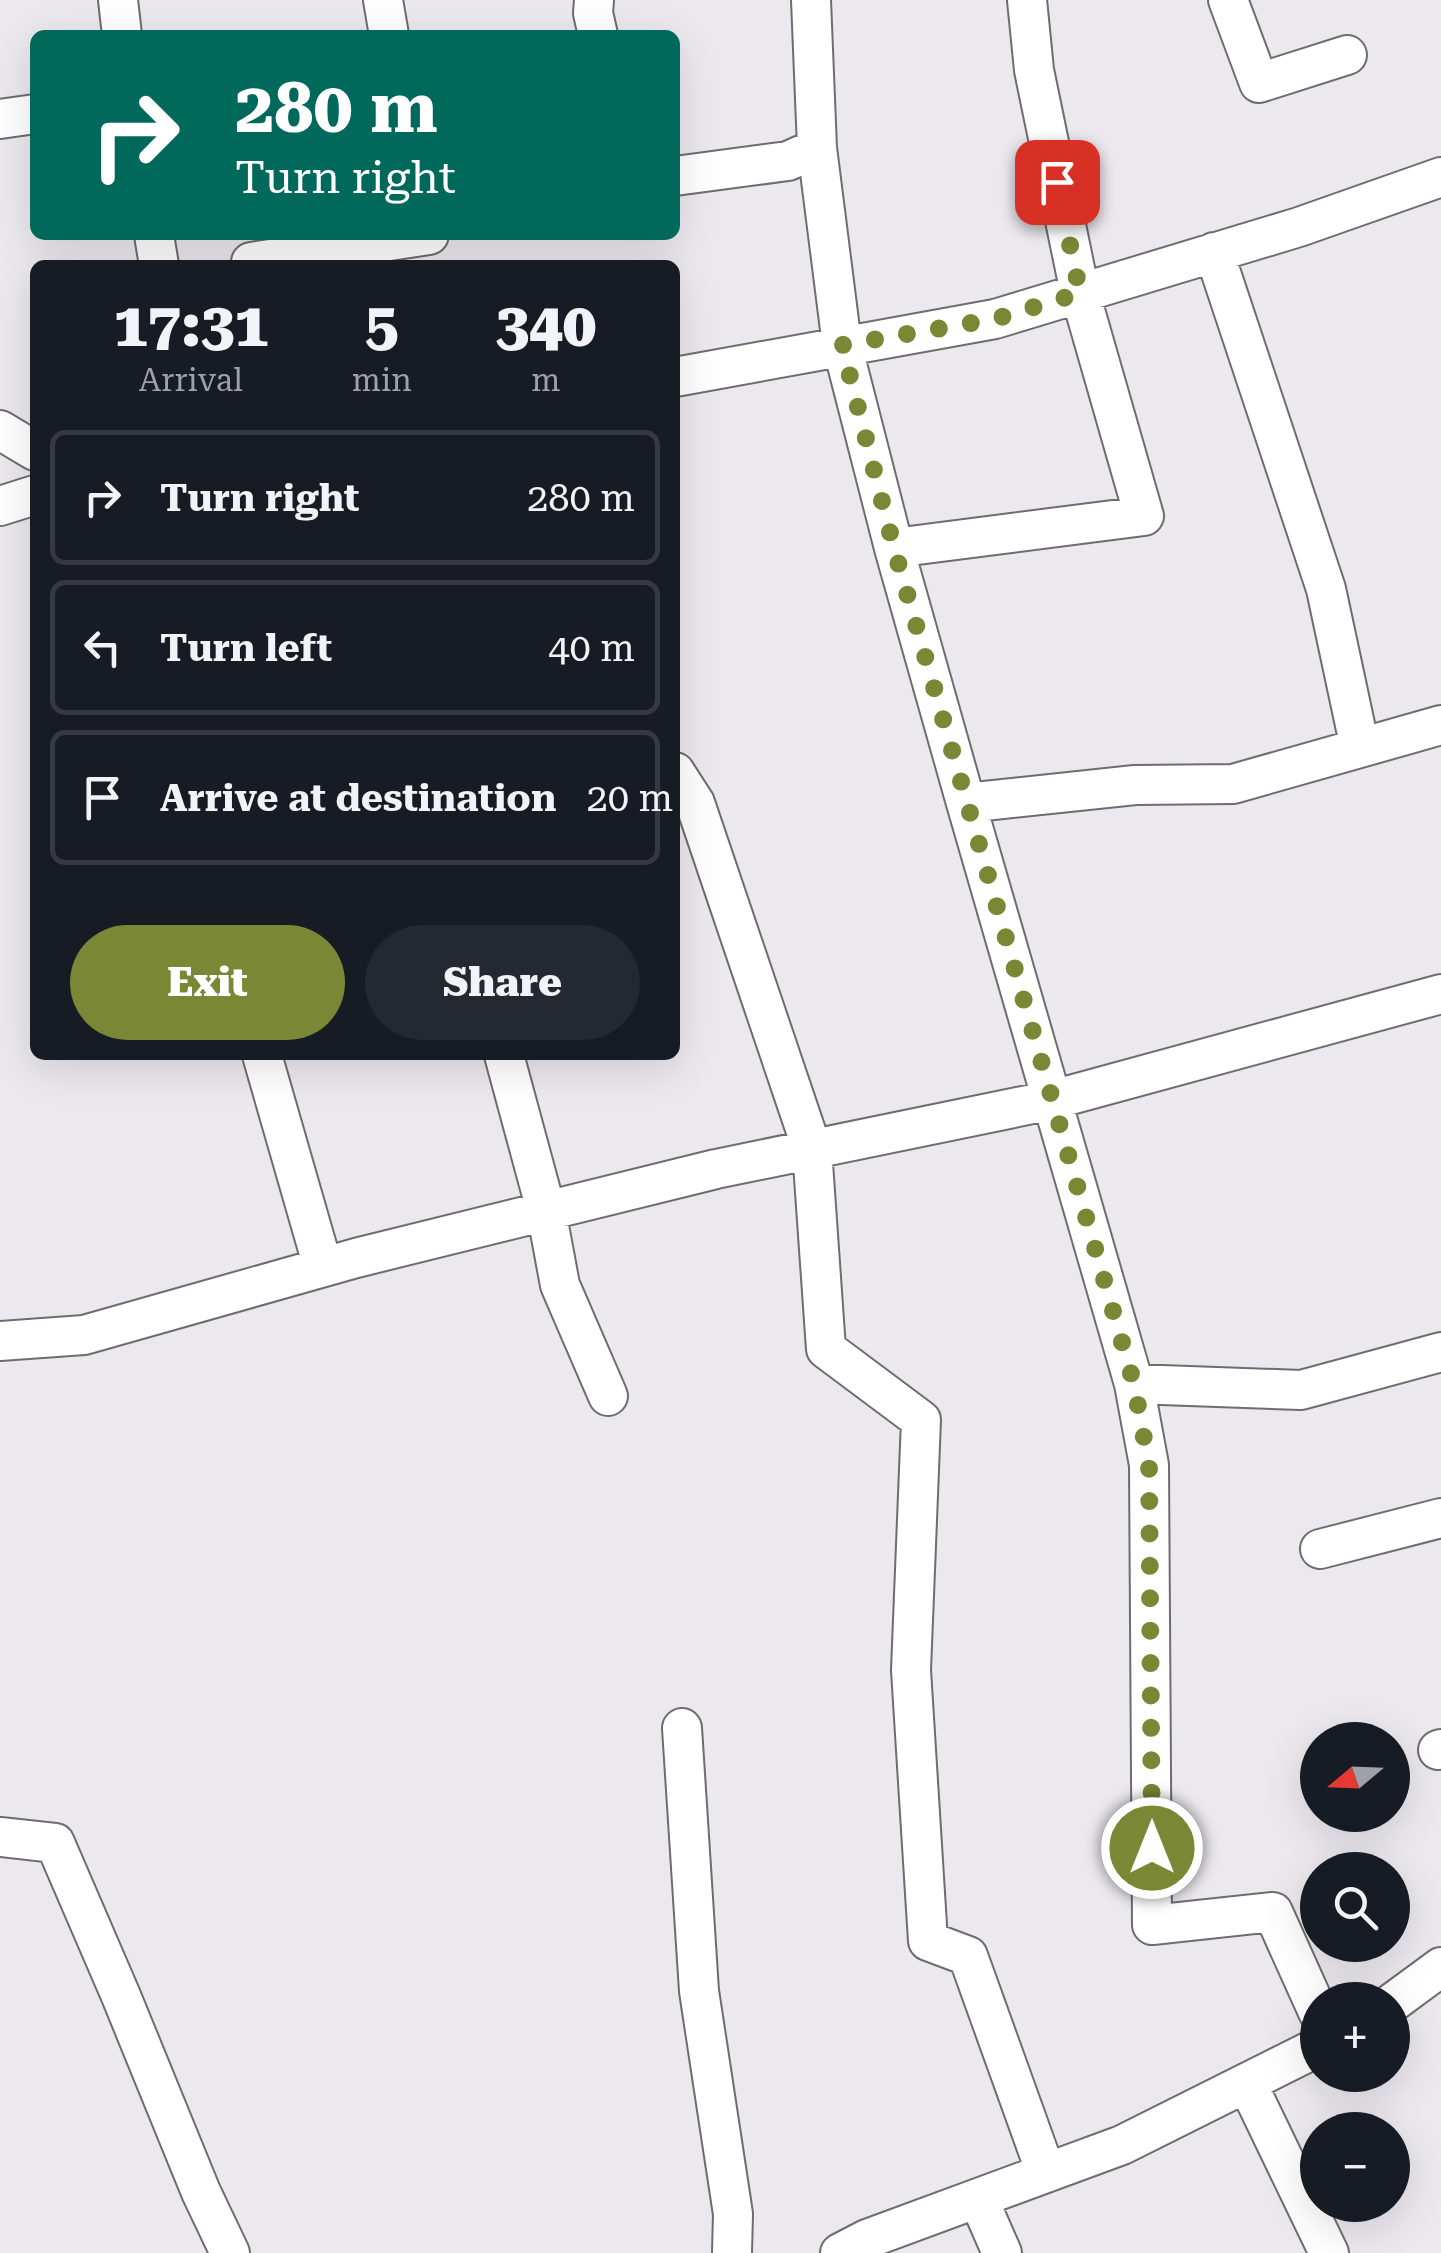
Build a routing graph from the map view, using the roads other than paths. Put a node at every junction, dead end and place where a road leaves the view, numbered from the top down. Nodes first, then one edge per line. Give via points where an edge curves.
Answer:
1 (118, 0) edge
2 (383, 0) edge
3 (594, 0) edge
4 (811, 0) edge
5 (1027, 0) edge
6 (1231, 1) edge
7 (121, 30) edge
8 (388, 30) edge
9 (597, 30) edge
10 (1347, 55) dead end
11 (30, 115) edge
12 (0, 119) edge
13 (816, 148) junction
14 (680, 175) edge
15 (1441, 177) edge
16 (393, 240) edge
17 (1214, 252) junction
18 (264, 260) edge
19 (1080, 293) junction
20 (842, 345) junction
21 (680, 377) edge
22 (0, 430) edge
23 (30, 447) edge
24 (30, 497) edge
25 (0, 506) edge
26 (894, 548) junction
27 (1441, 725) edge
28 (1360, 748) junction
29 (680, 780) edge
30 (966, 802) junction
31 (1441, 994) edge
32 (263, 1060) edge
33 (505, 1060) edge
34 (1052, 1100) junction
35 (812, 1149) junction
36 (546, 1210) junction
37 (322, 1267) junction
38 (0, 1341) edge
39 (1441, 1352) edge
40 (1134, 1384) junction
41 (608, 1396) dead end
42 (1441, 1518) edge
43 (1320, 1549) dead end
44 (682, 1728) dead end
45 (0, 1837) edge
46 (1441, 1967) edge
47 (1304, 1982) edge
48 (1410, 1990) edge
49 (1300, 2056) edge
50 (1247, 2083) junction
51 (1046, 2173) junction
52 (978, 2198) junction
53 (230, 2253) edge
54 (732, 2253) edge
55 (840, 2253) edge
56 (1002, 2253) edge
57 (1329, 2253) edge

1 - 7 street
2 - 8 street
3 - 9 street
4 - 13 street
5 - 19 street via 1034,70
6 - 10 street via 1259,83
11 - 12 street
13 - 14 street via 788,161
13 - 20 street
15 - 17 street
16 - 18 street
17 - 19 street
17 - 28 street via 1326,589
19 - 20 street via 995,319
19 - 26 street via 1144,516
20 - 21 street
20 - 26 street
22 - 23 street
24 - 25 street
26 - 30 street
27 - 28 street
28 - 30 street via 1234,784 1135,785
29 - 35 street via 694,803
30 - 34 street
31 - 34 street
32 - 37 street
33 - 36 street
34 - 35 street
34 - 40 street
35 - 36 street
35 - 51 street via 826,1348 921,1420 911,1670 928,1941 968,1956
36 - 37 street
36 - 41 street via 560,1285
37 - 38 street via 84,1335
39 - 40 street via 1301,1390
40 - 47 street via 1149,1465 1152,1925 1273,1912
42 - 43 street
44 - 54 street via 699,1990 733,2214
45 - 53 street via 54,1843
46 - 48 street
49 - 50 street
50 - 51 street via 1122,2145
50 - 57 street
51 - 52 street
52 - 55 street
52 - 56 street

